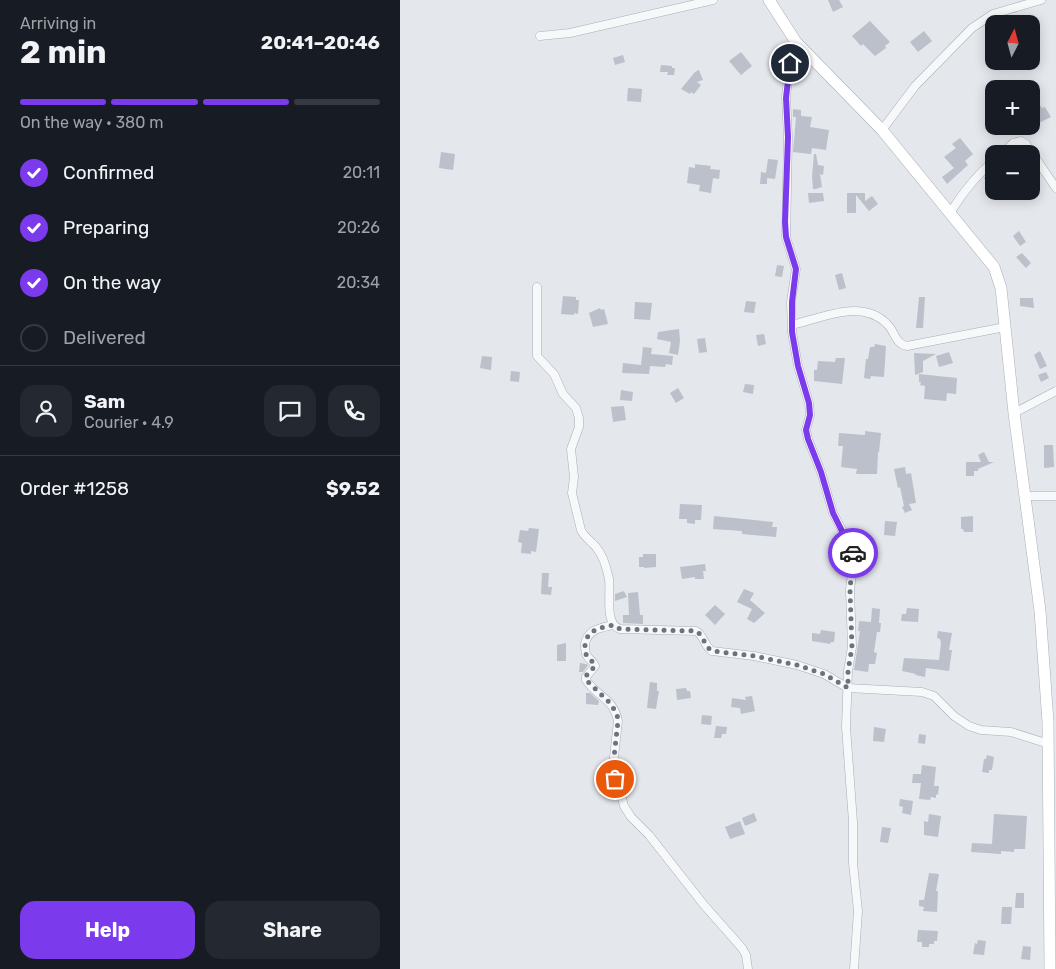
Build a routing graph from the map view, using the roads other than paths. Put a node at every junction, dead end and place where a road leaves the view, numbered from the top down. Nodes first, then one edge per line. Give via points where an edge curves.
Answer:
1 (713, 0) edge
2 (769, 0) edge
3 (1036, 1) edge
4 (540, 36) dead end
5 (796, 42) junction
6 (882, 130) junction
7 (1011, 145) edge
8 (1027, 145) edge
9 (1040, 165) edge
10 (985, 168) edge
11 (1056, 188) edge
12 (950, 213) junction
13 (537, 287) dead end
14 (792, 326) junction
15 (1005, 327) junction
16 (1056, 391) edge
17 (1014, 413) junction
18 (1025, 496) junction
19 (1056, 496) edge
20 (613, 625) junction
21 (848, 688) junction
22 (1048, 744) junction
23 (1053, 851) edge
24 (1053, 936) edge
25 (748, 969) edge
26 (854, 969) edge
27 (1050, 969) edge

1 - 4 street via 570,33
2 - 5 main road
3 - 6 street via 994,14 972,28 915,86
5 - 6 main road
5 - 14 street via 786,98 786,237 796,269
6 - 12 main road
7 - 8 street via 1021,141
9 - 11 street
10 - 12 street
12 - 15 main road via 994,267 1002,288
13 - 20 street via 537,356 554,374 562,394 576,408 579,418 571,449 572,493 580,530 598,549 606,566 610,621
14 - 15 street via 858,310 882,318 898,342 906,346
14 - 21 street via 798,366 809,403 808,439 833,513 853,553
15 - 17 main road
16 - 17 street
17 - 18 main road
18 - 19 street
18 - 22 main road via 1040,611
20 - 21 street via 620,629 696,631 712,651 797,665 824,674
20 - 25 street via 590,633 584,648 595,666 586,680 617,714 613,766 624,806 742,948
21 - 22 street via 922,692 934,696 969,726 1011,732
21 - 26 street via 846,727 858,911
22 - 23 main road
23 - 24 main road
24 - 27 main road

